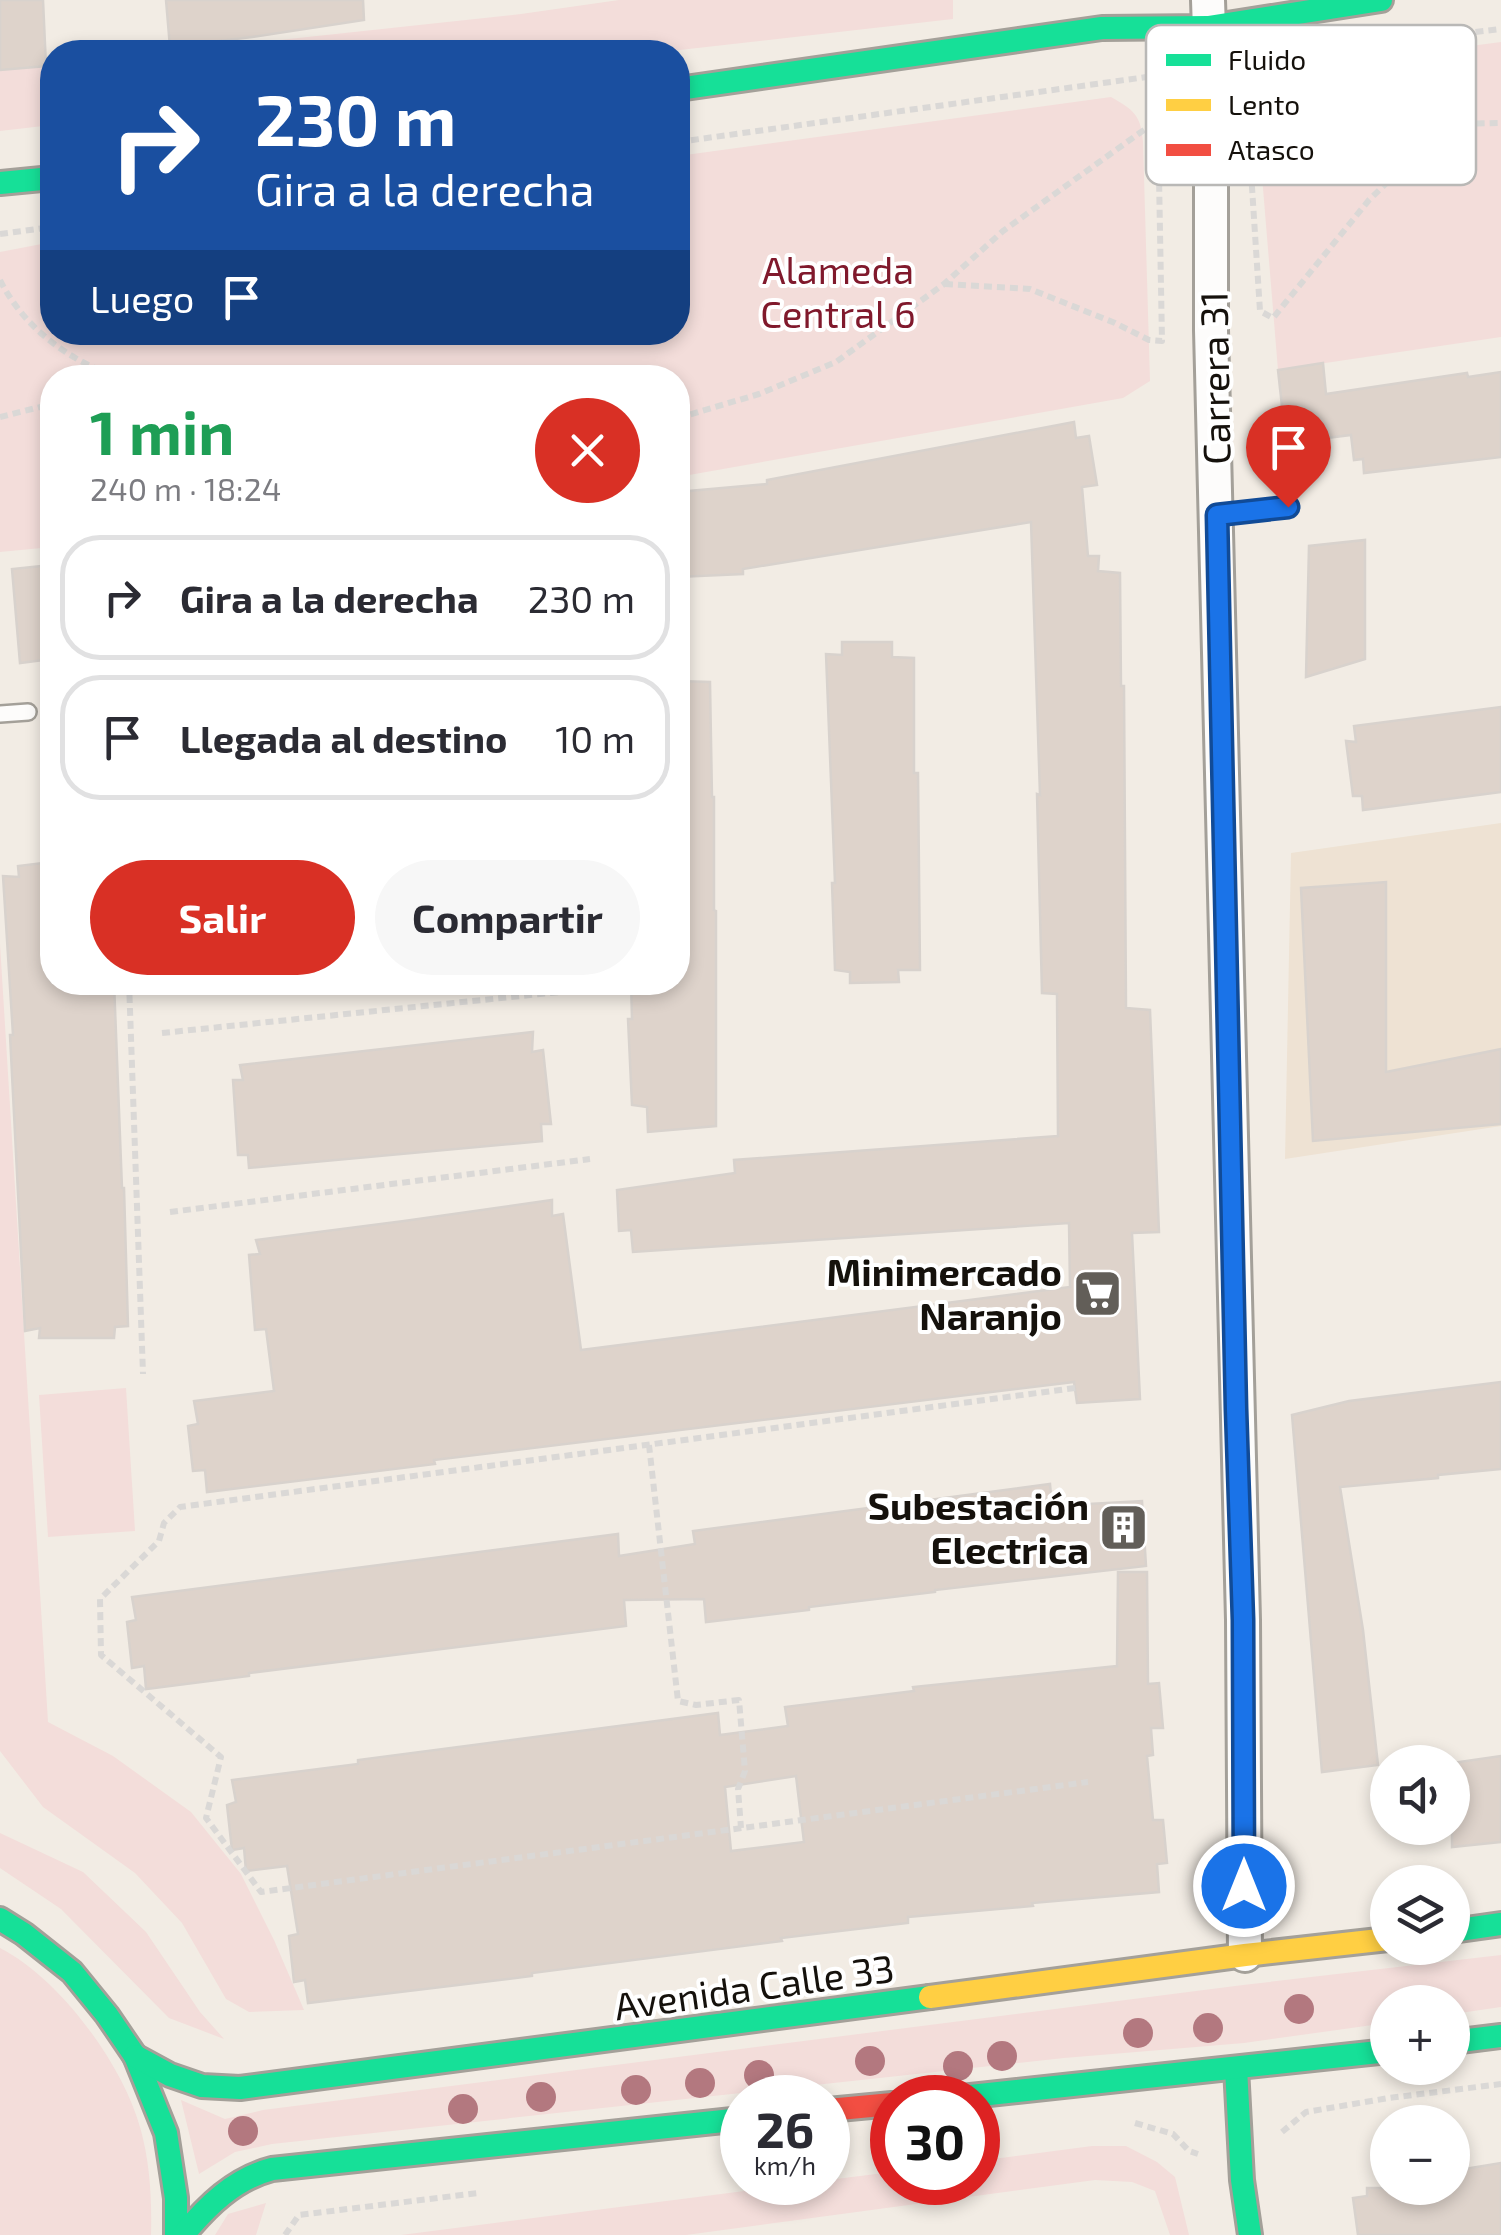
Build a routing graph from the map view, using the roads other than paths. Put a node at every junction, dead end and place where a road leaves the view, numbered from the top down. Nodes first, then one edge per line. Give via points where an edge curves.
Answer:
1 (1380, 0) edge
2 (1208, 14) edge
3 (690, 87) edge
4 (40, 179) edge
5 (0, 183) edge
6 (1211, 185) edge
7 (1288, 507) dead end
8 (1217, 515) junction
9 (28, 712) dead end
10 (0, 714) edge
11 (0, 1919) edge
12 (1501, 1924) edge
13 (1470, 1928) edge
14 (1370, 1941) edge
15 (1244, 1955) junction
16 (1501, 2036) edge
17 (1470, 2040) edge
18 (1370, 2053) edge
19 (134, 2056) junction
20 (1236, 2068) junction
21 (1000, 2093) edge
22 (720, 2121) edge
23 (180, 2235) edge
24 (1250, 2235) edge

1 - 2 main road
2 - 3 main road
4 - 5 main road
6 - 8 street, Carrera 31
7 - 8 lane
8 - 15 street, Carrera 31 via 1243,1620
9 - 10 lane
11 - 19 main road via 72,1972
12 - 13 main road
14 - 15 main road, Avenida Calle 33
15 - 19 main road, Avenida Calle 33 via 240,2088 202,2086
16 - 17 main road
18 - 20 main road
19 - 23 main road via 166,2133
20 - 21 main road
20 - 24 main road
22 - 23 main road via 262,2171 230,2189

